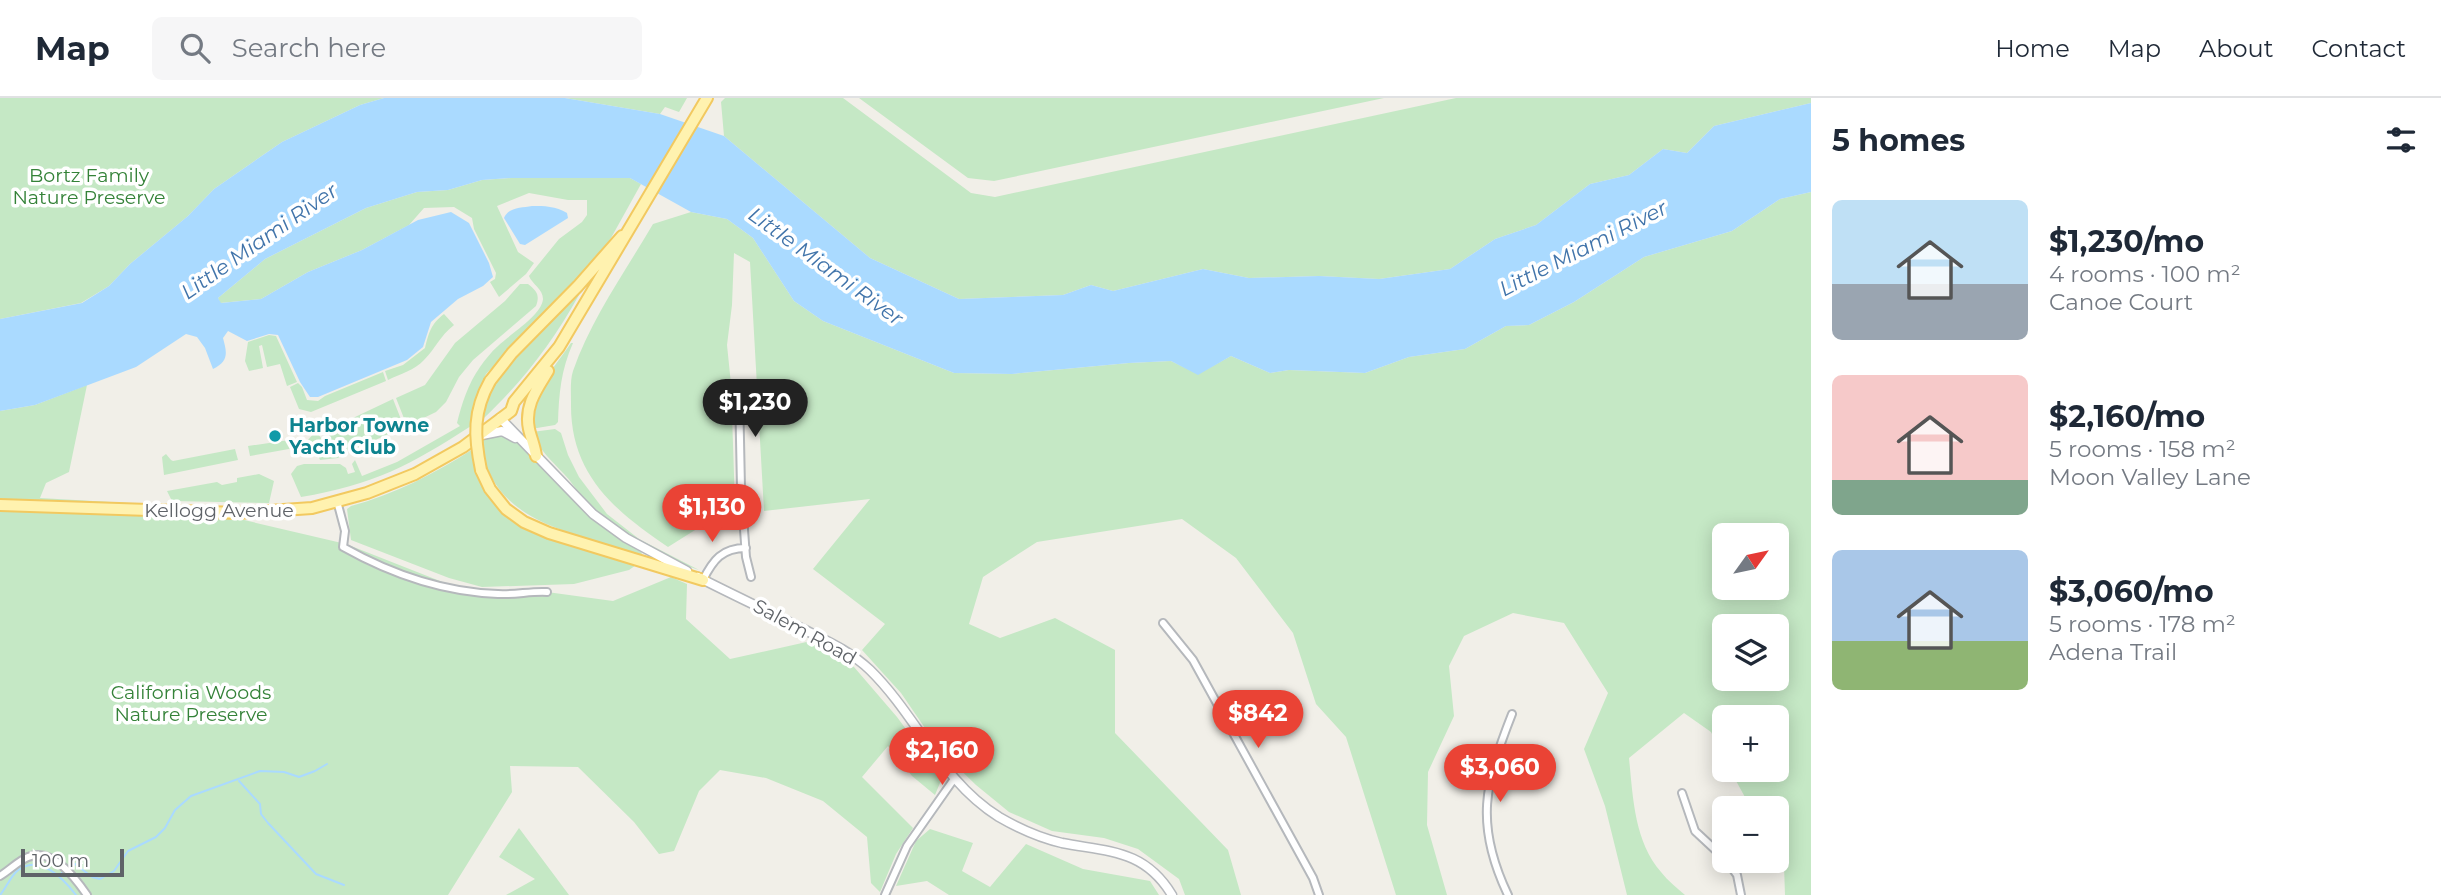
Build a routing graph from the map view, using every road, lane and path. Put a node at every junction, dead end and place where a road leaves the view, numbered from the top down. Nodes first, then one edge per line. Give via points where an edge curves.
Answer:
1 (707, 98) edge
2 (634, 224) junction
3 (559, 347) junction
4 (740, 391) dead end
5 (499, 418) junction
6 (480, 434) junction
7 (524, 443) junction
8 (536, 456) junction
9 (337, 501) junction
10 (0, 505) edge
11 (746, 548) junction
12 (751, 577) dead end
13 (703, 580) junction
14 (547, 592) dead end
15 (1163, 623) dead end
16 (1512, 714) dead end
17 (954, 779) junction
18 (1682, 793) dead end
19 (1712, 847) edge
20 (1736, 873) edge
21 (0, 876) edge
22 (87, 895) edge
23 (885, 895) edge
24 (1172, 895) edge
25 (1319, 895) edge
26 (1508, 895) edge
27 (1741, 895) edge

1 - 2 main road, Kellogg Avenue
2 - 3 main road, Kellogg Avenue
2 - 13 main road, bridge via 490,381 476,416 481,470 506,509 524,522
3 - 5 main road, Kellogg Avenue via 511,411
3 - 8 main road via 529,406
4 - 11 street
5 - 6 main road, Kellogg Avenue
5 - 7 street, Salem Road
6 - 7 street, Salem Road via 502,431
6 - 9 main road, Kellogg Avenue via 415,474
7 - 8 street, Salem Road
8 - 13 street, Salem Road via 610,526
9 - 10 main road, Kellogg Avenue via 293,510 238,513
9 - 14 street via 345,531 343,547 385,569 433,585 480,593
11 - 12 street
11 - 13 street via 717,557
13 - 17 street, Salem Road via 832,642 858,660 882,684
15 - 25 street via 1193,660
16 - 26 street via 1490,773 1486,805 1493,860
17 - 23 street via 907,846
17 - 24 street, Salem Road via 986,808 1018,828 1129,857 1154,873
18 - 19 street via 1695,831
20 - 27 street
21 - 22 street via 26,857 43,856 72,873

